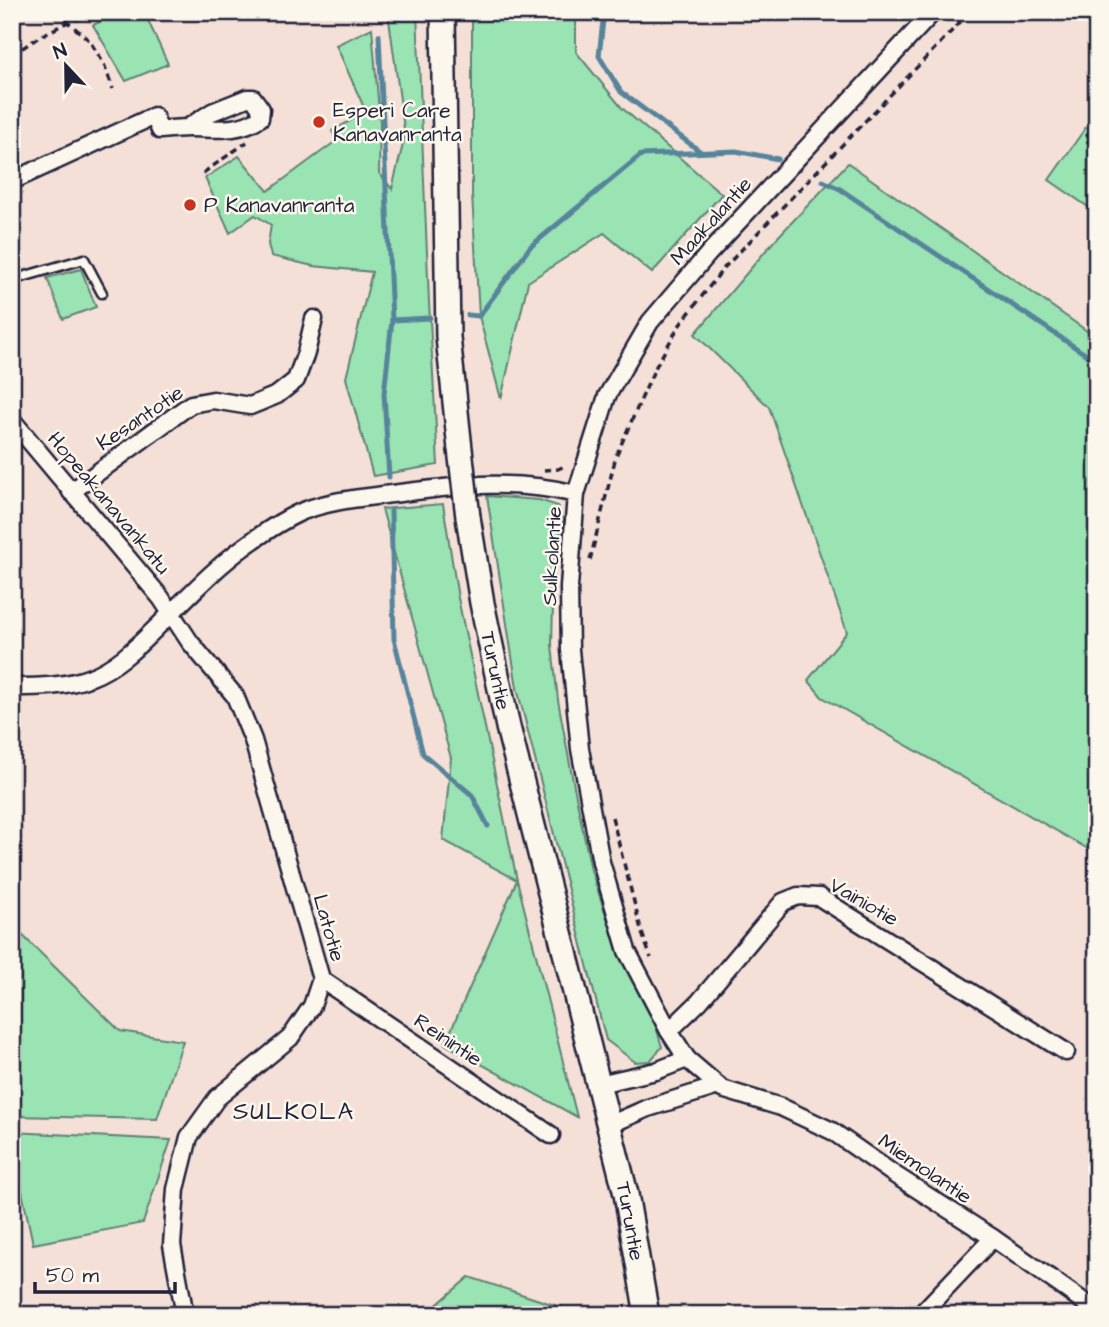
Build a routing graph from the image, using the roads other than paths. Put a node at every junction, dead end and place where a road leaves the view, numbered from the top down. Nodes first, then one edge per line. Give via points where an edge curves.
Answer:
1 (443, 12) edge
2 (933, 12) edge
3 (187, 128) dead end
4 (12, 181) edge
5 (12, 280) edge
6 (102, 293) dead end
7 (314, 319) dead end
8 (12, 420) edge
9 (71, 492) junction
10 (576, 494) junction
11 (171, 614) junction
12 (12, 687) edge
13 (321, 979) junction
14 (669, 1031) junction
15 (1066, 1052) dead end
16 (687, 1059) junction
17 (599, 1084) junction
18 (718, 1086) junction
19 (609, 1125) junction
20 (551, 1135) dead end
21 (993, 1238) junction
22 (1097, 1311) edge
23 (185, 1315) edge
24 (647, 1315) edge
25 (920, 1315) edge

1 - 17 main road, Turuntie, bridge via 448,337 468,517 509,727
2 - 10 street, Maakalantie via 650,322 607,396
3 - 4 street via 160,130 154,116
5 - 6 lane via 84,259
7 - 9 street, Kesantotie via 296,380 277,395 250,406 212,400 191,404
8 - 9 street, Hopeakanavankatu
9 - 11 street, Hopeakanavankatu
10 - 11 street, Sulkolantie via 504,483 332,502 276,525 247,545
10 - 14 street, Sulkolantie via 569,587 580,749 613,908 628,951
11 - 12 street, Sulkolantie via 121,660 91,678 46,688
11 - 13 street, Latotie via 235,696 253,740
13 - 20 street, Reinintie
13 - 23 street, Latotie via 312,1006 290,1038 217,1098 189,1138 176,1189 172,1245
14 - 15 street, Vainiotie via 783,902 798,895 819,897
14 - 16 street, Sulkolantie
16 - 17 street
16 - 18 street, Miemolantie
17 - 19 main road, Turuntie
18 - 19 street
18 - 21 street, Miemolantie via 781,1107 832,1131
19 - 24 main road, Turuntie
21 - 22 street, Miemolantie
21 - 25 street

